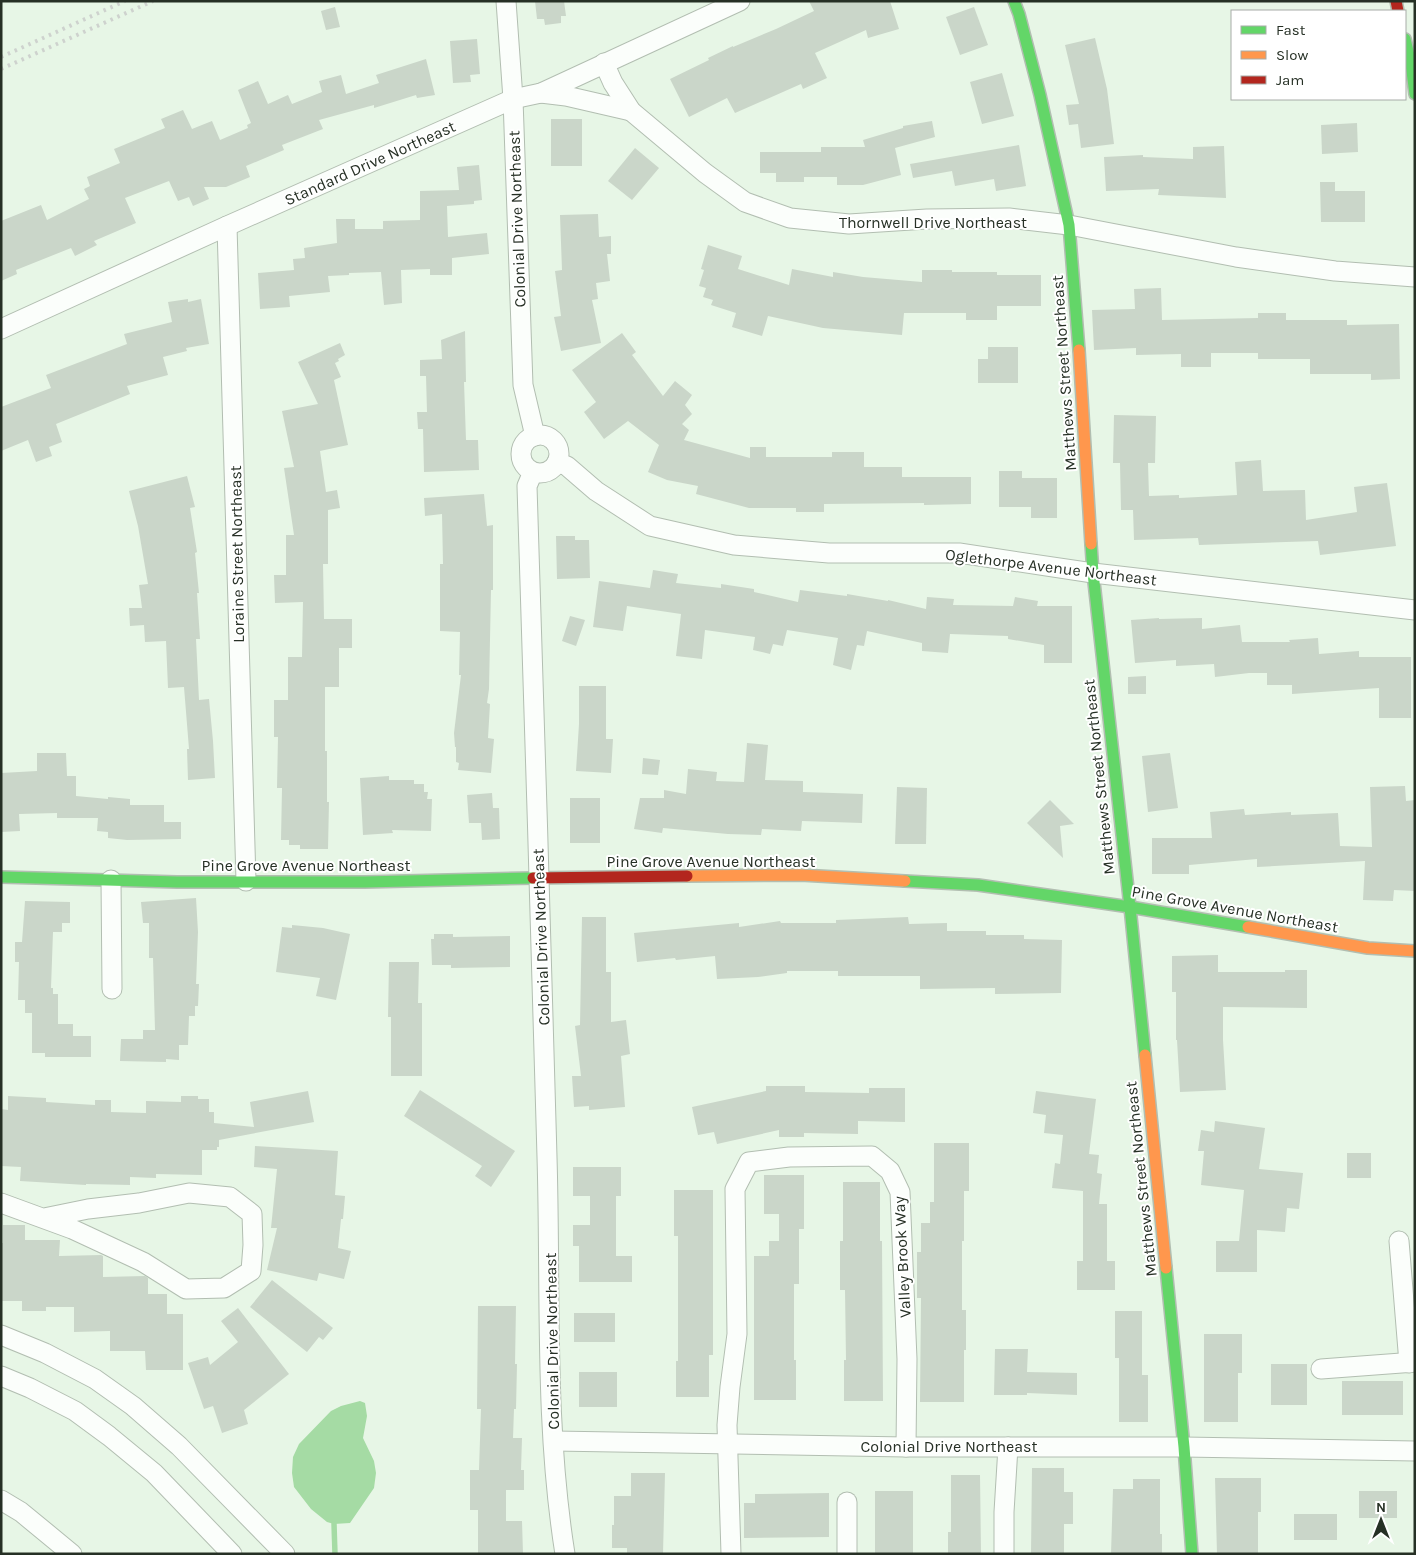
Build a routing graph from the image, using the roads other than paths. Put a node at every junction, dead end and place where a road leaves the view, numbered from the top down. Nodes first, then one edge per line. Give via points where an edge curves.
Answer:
1 (506, 1) edge
2 (740, 1) edge
3 (1014, 1) edge
4 (1406, 43) edge
5 (604, 63) junction
6 (541, 93) junction
7 (1415, 94) edge
8 (513, 99) junction
9 (631, 111) junction
10 (1069, 225) junction
11 (227, 226) junction
12 (1415, 277) edge
13 (1, 329) edge
14 (535, 436) junction
15 (557, 462) junction
16 (533, 472) junction
17 (1093, 574) junction
18 (1415, 610) edge
19 (1, 877) edge
20 (539, 878) junction
21 (111, 880) junction
22 (246, 881) junction
23 (1130, 906) junction
24 (1415, 951) edge
25 (112, 989) dead end
26 (1, 1203) edge
27 (44, 1218) junction
28 (1399, 1241) dead end
29 (1, 1336) edge
30 (1412, 1362) edge
31 (1321, 1369) dead end
32 (1, 1376) edge
33 (554, 1441) junction
34 (728, 1443) junction
35 (906, 1447) junction
36 (1008, 1447) junction
37 (1184, 1447) junction
38 (1415, 1451) edge
39 (1, 1500) edge
40 (847, 1502) dead end
41 (72, 1554) edge
42 (232, 1554) edge
43 (285, 1554) edge
44 (564, 1554) edge
45 (731, 1554) edge
46 (847, 1554) edge
47 (1004, 1554) edge
48 (1192, 1554) edge

1 - 8 street, Colonial Drive Northeast
2 - 5 street, Standard Drive Northeast
3 - 10 street, Matthews Street Northeast via 1040,95
4 - 7 street
5 - 6 street, Standard Drive Northeast
5 - 9 street, Thornwell Drive Northeast
6 - 8 street, Standard Drive Northeast
6 - 9 street, Thornwell Drive Northeast
8 - 11 street, Standard Drive Northeast
8 - 14 street, Colonial Drive Northeast via 523,385
9 - 10 street, Thornwell Drive Northeast via 745,202 790,218 848,224 1008,218
10 - 12 street, Thornwell Drive Northeast via 1236,258
10 - 17 street, Matthews Street Northeast
11 - 13 street, Standard Drive Northeast
11 - 22 street, Loraine Street Northeast
14 - 15 street via 546,436 555,443 559,454
14 - 16 street via 524,444 521,457
15 - 16 street via 546,473
15 - 17 street, Oglethorpe Avenue Northeast via 650,526 734,545 829,553 960,553
16 - 20 street, Colonial Drive Northeast via 527,486
17 - 18 street, Oglethorpe Avenue Northeast
17 - 23 street, Matthews Street Northeast
19 - 21 street, Pine Grove Avenue Northeast
20 - 22 street, Pine Grove Avenue Northeast
20 - 23 street, Pine Grove Avenue Northeast via 801,875 978,885
20 - 33 street, Colonial Drive Northeast via 550,1245 550,1390
21 - 22 street, Pine Grove Avenue Northeast
21 - 25 street
23 - 24 street, Pine Grove Avenue Northeast via 1368,948
23 - 37 street, Matthews Street Northeast
26 - 27 street
27 - 27 street via 142,1262 186,1288 224,1288 251,1271 252,1214 230,1197 189,1192
28 - 30 street
29 - 43 street via 45,1353 96,1379 132,1406 179,1446
30 - 31 street
32 - 42 street via 75,1411 109,1436 154,1473
33 - 34 street, Colonial Drive Northeast
33 - 44 street via 553,1464
34 - 35 street, Colonial Drive Northeast
34 - 35 street, Valley Brook Way via 730,1387 737,1334 735,1189 749,1162 789,1157 872,1156 890,1171 900,1192 907,1359
34 - 45 street
35 - 36 street, Colonial Drive Northeast
36 - 37 street, Colonial Drive Northeast
36 - 47 street
37 - 38 street, Colonial Drive Northeast
37 - 48 street, Matthews Street Northeast
39 - 41 street via 21,1512
40 - 46 street

